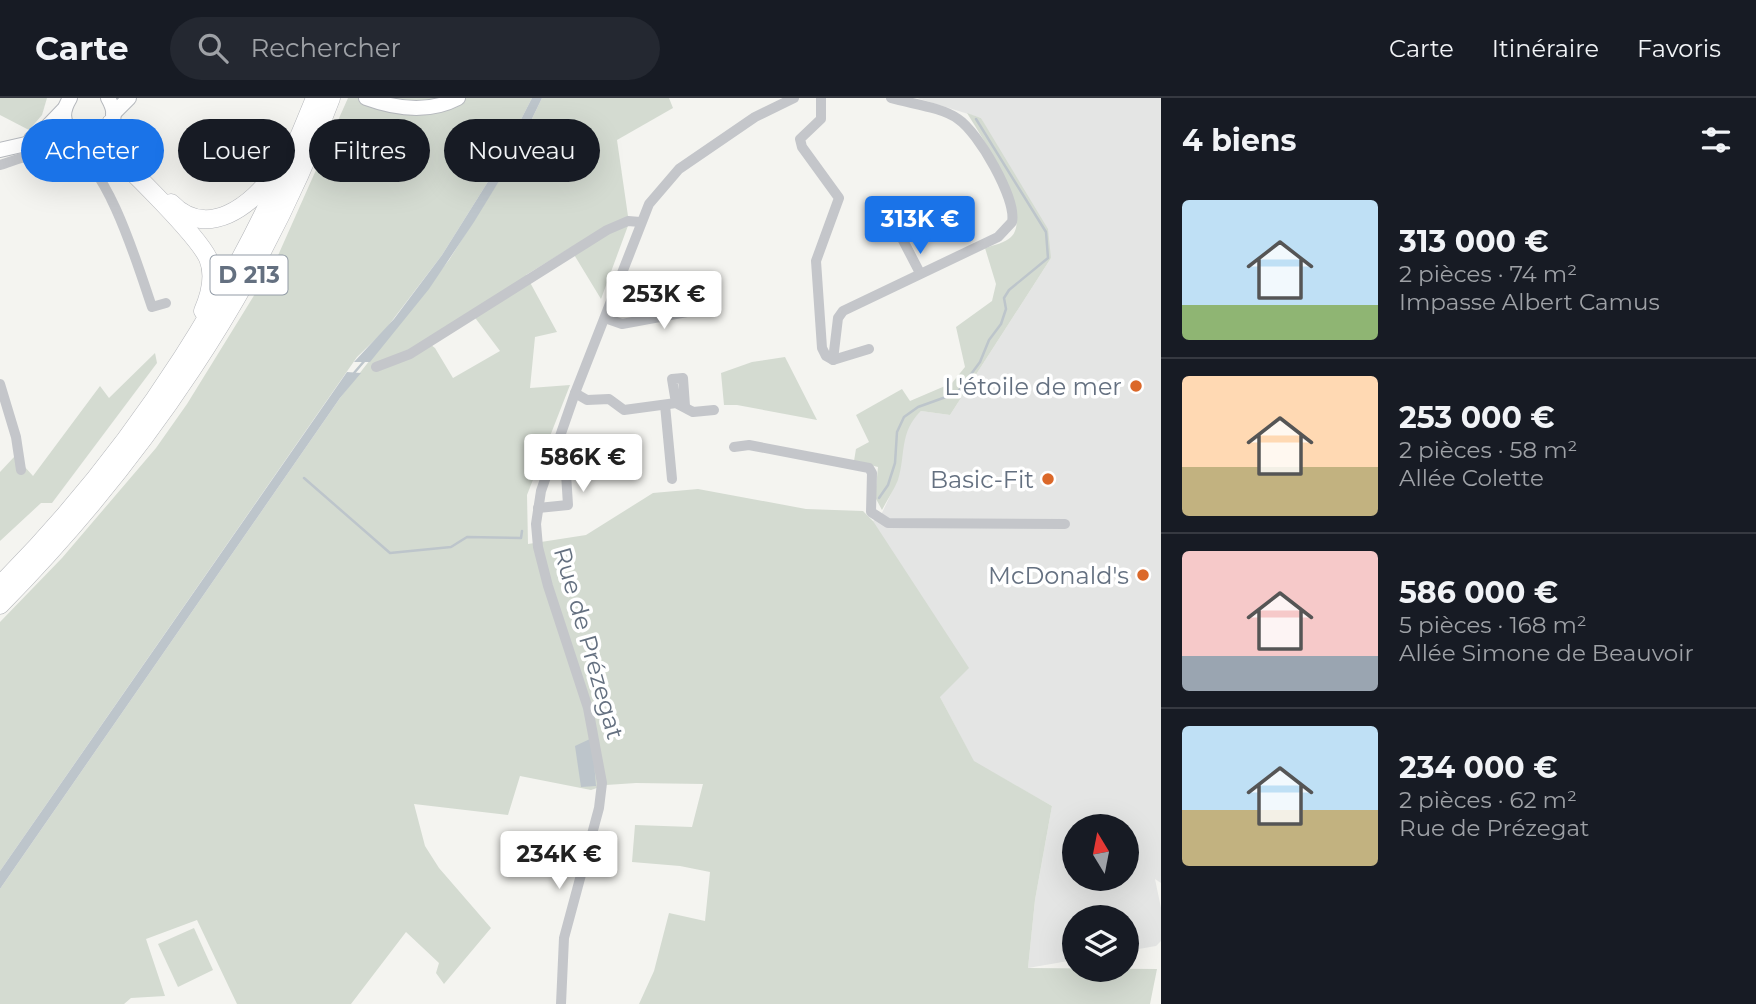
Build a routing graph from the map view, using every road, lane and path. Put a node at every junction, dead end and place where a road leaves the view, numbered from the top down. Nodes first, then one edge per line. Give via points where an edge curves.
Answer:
1 (108, 98) edge
2 (129, 98) edge
3 (315, 98) edge
4 (331, 98) edge
5 (366, 98) edge
6 (458, 98) edge
7 (794, 98) edge
8 (821, 98) edge
9 (891, 98) edge
10 (68, 101) edge
11 (69, 119) edge
12 (112, 119) joint
13 (306, 120) junction
14 (20, 144) joint
15 (0, 150) edge
16 (0, 165) edge
17 (140, 182) edge
18 (151, 182) edge
19 (640, 222) junction
20 (894, 223) dead end
21 (920, 272) junction
22 (716, 300) dead end
23 (166, 303) dead end
24 (605, 318) junction
25 (869, 349) dead end
26 (833, 360) junction
27 (376, 367) dead end
28 (0, 384) edge
29 (163, 387) junction
30 (575, 393) junction
31 (676, 405) junction
32 (714, 410) dead end
33 (734, 447) dead end
34 (554, 452) junction
35 (21, 470) dead end
36 (672, 479) dead end
37 (538, 508) junction
38 (1065, 524) dead end
39 (0, 585) edge
40 (0, 605) edge
41 (561, 1004) edge

1 - 12 street
2 - 12 street
3 - 13 highway, D 213
4 - 40 highway, D 213 via 267,241 190,371 102,493
5 - 6 street via 423,108
7 - 19 street, Rue de Prézegat via 755,117 679,169 660,188
8 - 26 street via 821,119 800,139 839,198 815,275 822,348
9 - 21 street via 957,117 980,143 1009,198 1012,222 998,237
10 - 11 street
10 - 14 street via 40,134
13 - 18 highway via 297,126 270,180 243,208 213,220 197,220 177,209
13 - 29 highway, D 213 via 254,235
14 - 15 street
16 - 23 street via 50,152 84,158 104,183 152,307
17 - 29 highway via 207,258 212,273 209,297 169,367
19 - 24 street, Rue de Prézegat
19 - 27 street via 607,230 410,354
20 - 21 street
21 - 26 street via 839,314
22 - 24 street via 703,309 622,324
24 - 30 street, Rue de Prézegat
25 - 26 street
28 - 35 street
29 - 39 highway, D 213 via 96,476
30 - 31 street via 587,400 609,398 624,410
30 - 34 street, Rue de Prézegat
31 - 32 street via 693,412
31 - 36 street
33 - 38 street via 749,445 869,468 870,512 888,523
34 - 37 street, Rue de Prézegat
34 - 37 street via 565,458 568,505
37 - 41 street, Rue de Prézegat via 538,547 588,708 602,783 564,939

